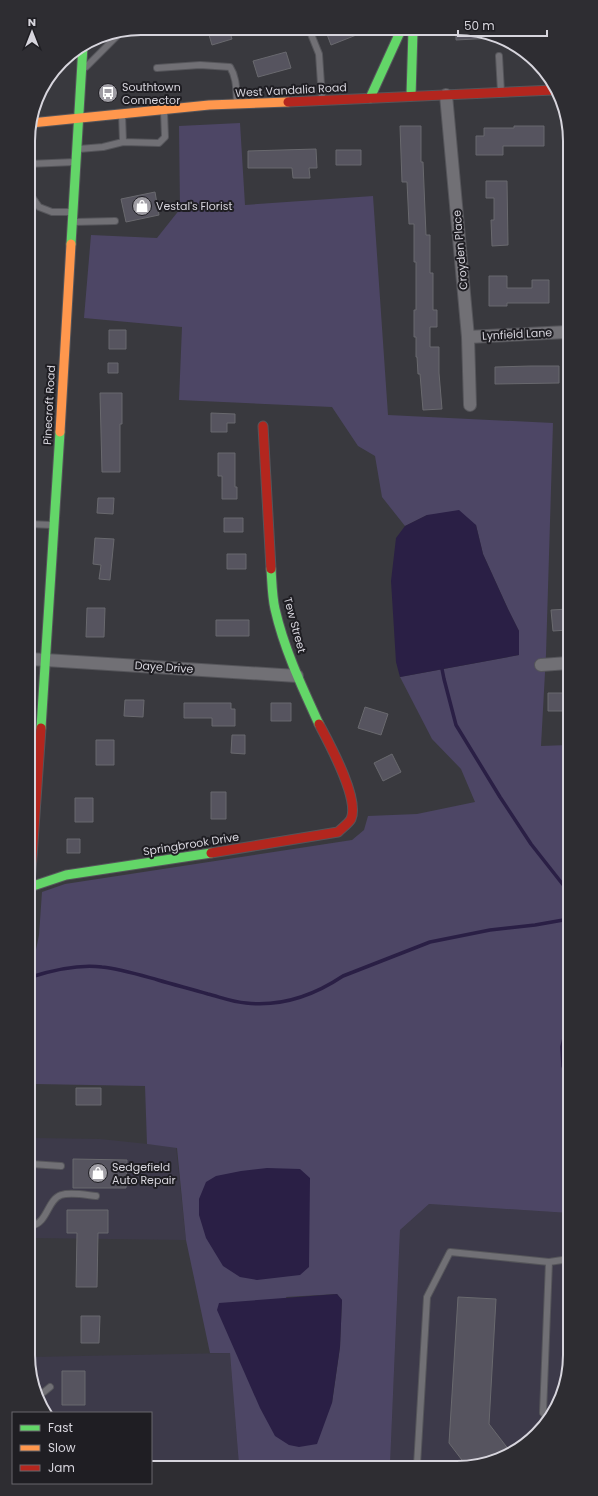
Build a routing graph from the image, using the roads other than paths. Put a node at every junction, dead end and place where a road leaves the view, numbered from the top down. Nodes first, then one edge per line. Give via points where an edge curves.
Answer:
1 (311, 35) edge
2 (399, 35) edge
3 (412, 35) edge
4 (114, 39) edge
5 (83, 53) edge
6 (499, 56) dead end
7 (157, 68) dead end
8 (82, 71) junction
9 (550, 90) edge
10 (501, 92) junction
11 (446, 95) junction
12 (411, 96) junction
13 (370, 98) junction
14 (322, 100) junction
15 (237, 104) junction
16 (164, 110) junction
17 (122, 114) junction
18 (79, 118) junction
19 (37, 122) edge
20 (123, 142) junction
21 (77, 149) junction
22 (76, 162) junction
23 (35, 164) edge
24 (35, 201) edge
25 (73, 212) junction
26 (72, 222) junction
27 (115, 222) dead end
28 (563, 332) edge
29 (468, 337) junction
30 (470, 405) dead end
31 (263, 426) dead end
32 (35, 524) edge
33 (54, 525) junction
34 (35, 659) edge
35 (46, 660) junction
36 (563, 663) edge
37 (541, 665) dead end
38 (297, 676) junction
39 (35, 815) edge
40 (351, 818) joint
41 (35, 884) edge
42 (35, 1164) edge
43 (61, 1166) dead end
44 (96, 1196) dead end
45 (35, 1224) edge
46 (563, 1260) edge
47 (549, 1262) junction
48 (50, 1387) dead end
49 (42, 1393) edge
50 (545, 1415) edge
51 (417, 1461) edge

1 - 14 lane via 319,54
2 - 13 street
3 - 12 street
4 - 8 lane
5 - 8 street, Pinecroft Road
6 - 10 lane
7 - 15 lane via 200,65 230,67 236,83
8 - 18 street, Pinecroft Road
9 - 10 street, West Vandalia Road
10 - 11 street, West Vandalia Road
11 - 12 street, West Vandalia Road
11 - 29 street, Croyden Place
12 - 13 street, West Vandalia Road
13 - 14 street, West Vandalia Road
14 - 15 street, West Vandalia Road
15 - 16 street, West Vandalia Road
16 - 17 street, West Vandalia Road
16 - 20 lane via 165,137 159,142
17 - 18 street, West Vandalia Road
17 - 20 lane
18 - 19 street, West Vandalia Road
18 - 21 street, Pinecroft Road
20 - 21 lane
21 - 22 street, Pinecroft Road
22 - 23 lane
22 - 25 street, Pinecroft Road
24 - 25 lane via 39,207 52,212
25 - 26 street, Pinecroft Road
26 - 27 lane
26 - 33 street, Pinecroft Road
28 - 29 street, Lynfield Lane
29 - 30 street, Croyden Place
31 - 38 street, Tew Street via 275,608
32 - 33 lane
33 - 35 street, Pinecroft Road
34 - 35 street, Daye Drive
35 - 38 street, Daye Drive
35 - 39 street, Pinecroft Road
36 - 37 street
38 - 40 street, Tew Street via 343,774 353,802
40 - 41 street, Springbrook Drive via 338,832 66,875
42 - 43 lane
44 - 45 lane via 60,1196 55,1199 39,1223
46 - 47 lane
47 - 50 lane
47 - 51 lane via 450,1252 427,1297
48 - 49 lane

